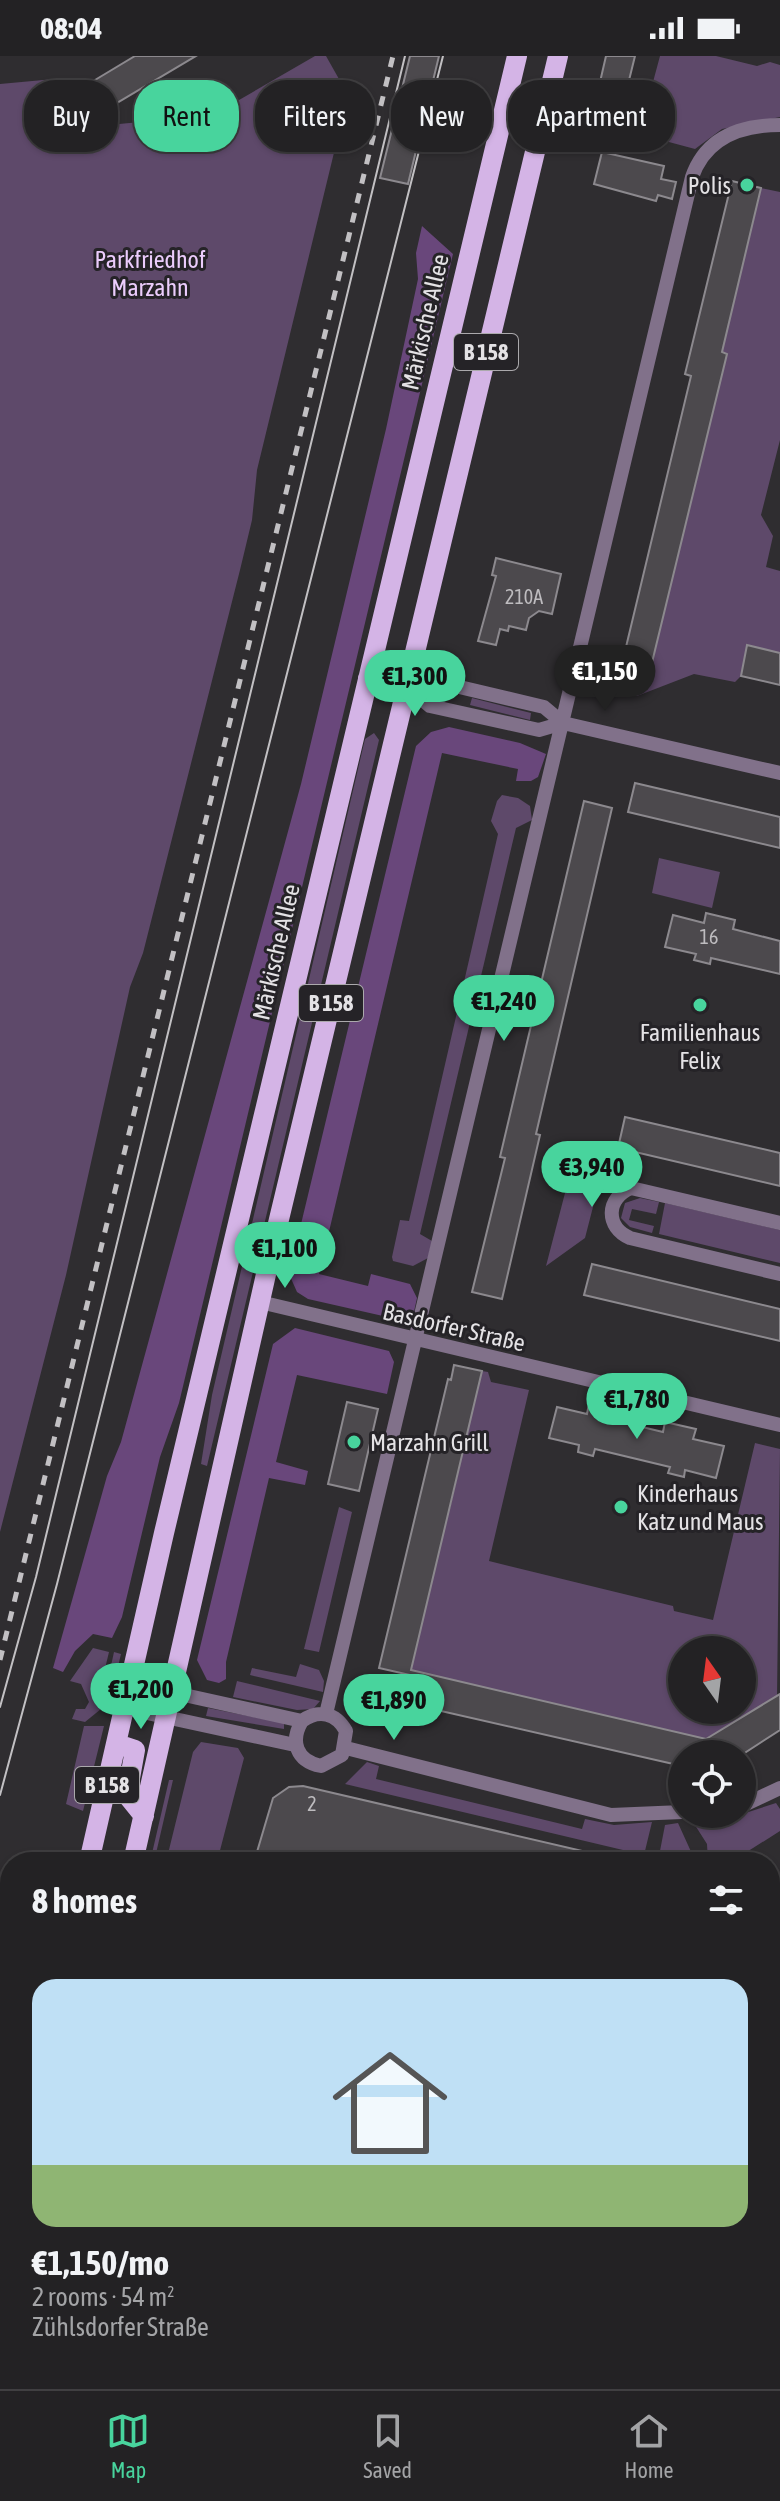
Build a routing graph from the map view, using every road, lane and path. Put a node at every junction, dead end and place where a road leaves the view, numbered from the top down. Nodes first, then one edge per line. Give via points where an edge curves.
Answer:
1 (517, 56) edge
2 (558, 56) edge
3 (780, 125) edge
4 (368, 678) junction
5 (406, 686) junction
6 (563, 723) junction
7 (780, 773) edge
8 (780, 1223) edge
9 (780, 1274) edge
10 (260, 1302) junction
11 (415, 1341) junction
12 (780, 1425) edge
13 (130, 1683) junction
14 (172, 1692) junction
15 (124, 1708) junction
16 (326, 1714) junction
17 (166, 1717) junction
18 (302, 1721) junction
19 (117, 1744) junction
20 (295, 1745) junction
21 (346, 1748) junction
22 (780, 1788) edge
23 (756, 1799) edge
24 (668, 1813) edge
25 (144, 1816) junction
26 (91, 1852) edge
27 (135, 1852) edge

1 - 4 main road, Märkische Allee / B 158
2 - 5 main road, B 158
3 - 6 street via 740,128 697,162
4 - 5 main road
4 - 13 main road, Märkische Allee / B 158
5 - 6 street via 430,680 544,707
5 - 6 street via 430,706 539,730
5 - 10 main road, B 158
6 - 7 street
6 - 11 street
8 - 9 street via 631,1188 619,1195 611,1213 614,1226 630,1238
10 - 11 street, Basdorfer Straße
10 - 14 main road, B 158
11 - 12 street, Basdorfer Straße
11 - 16 street
13 - 14 street
13 - 15 main road, Märkische Allee / B 158
14 - 17 main road, B 158
14 - 18 street
15 - 17 street
15 - 19 main road, Märkische Allee / B 158
16 - 18 street
16 - 21 street via 346,1731
17 - 20 street
17 - 25 main road, B 158
18 - 20 street
19 - 25 main road via 135,1750 127,1795
19 - 26 main road, Märkische Allee / B 158
20 - 21 street via 304,1760 321,1766 336,1761
21 - 24 street via 611,1815
22 - 23 street
25 - 27 main road, B 158

